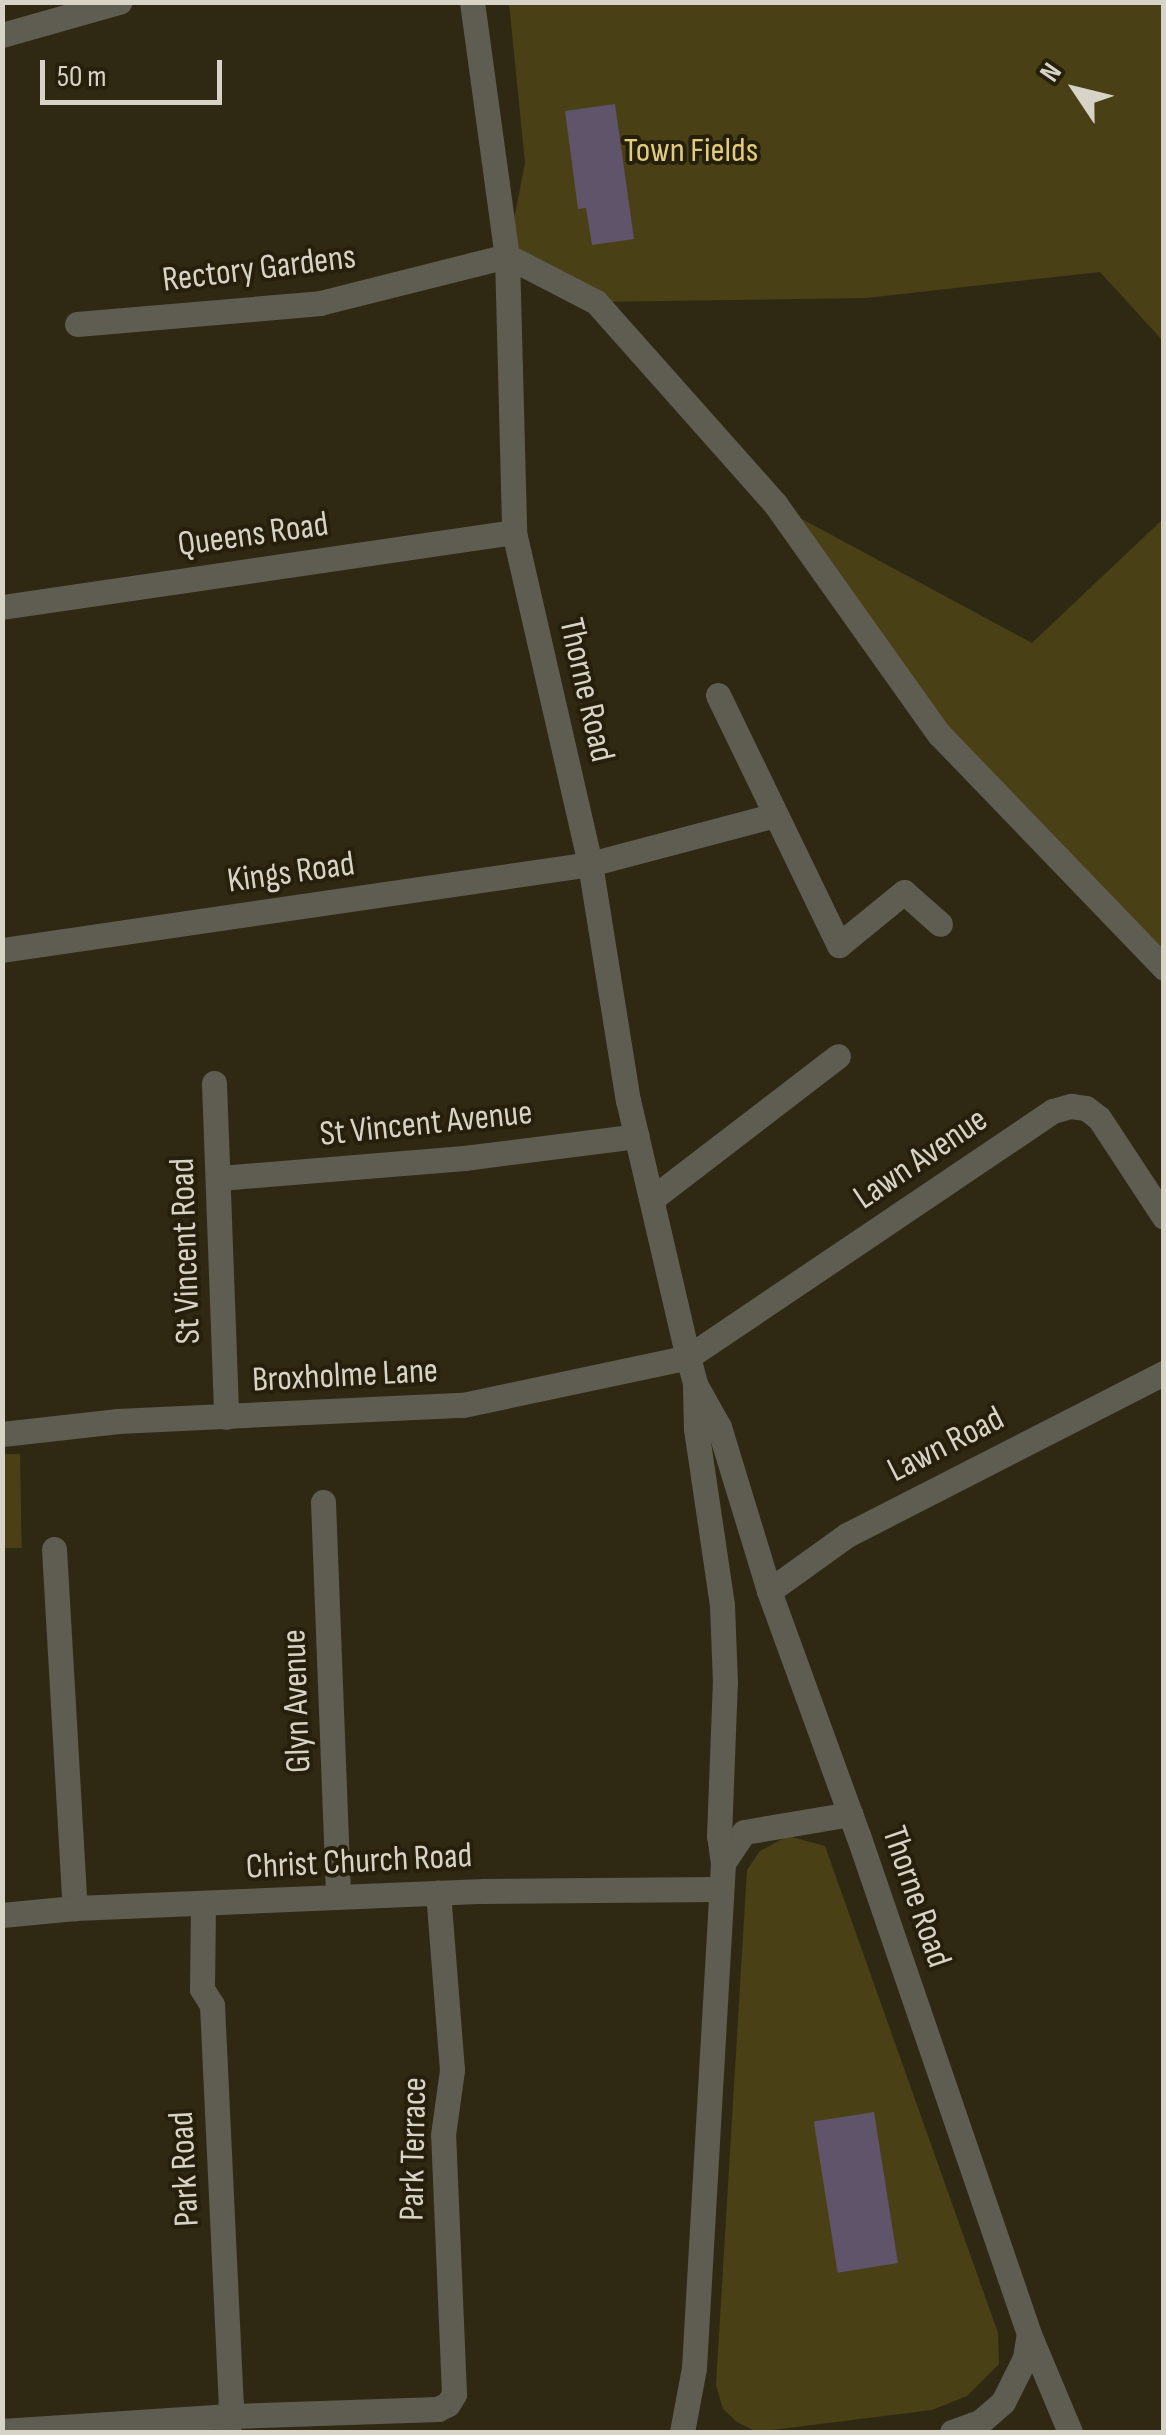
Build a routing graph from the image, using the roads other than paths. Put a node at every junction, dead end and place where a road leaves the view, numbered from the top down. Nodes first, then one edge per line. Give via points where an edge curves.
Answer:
1 (119, 2) edge
2 (472, 2) edge
3 (2, 36) edge
4 (507, 256) junction
5 (77, 324) dead end
6 (514, 532) junction
7 (2, 607) edge
8 (718, 695) dead end
9 (776, 815) junction
10 (590, 864) junction
11 (940, 924) dead end
12 (2, 950) edge
13 (1164, 968) edge
14 (838, 1056) dead end
15 (214, 1083) dead end
16 (637, 1136) junction
17 (220, 1178) junction
18 (653, 1198) junction
19 (1164, 1216) edge
20 (688, 1357) junction
21 (1164, 1374) edge
22 (696, 1384) junction
23 (226, 1417) junction
24 (2, 1434) edge
25 (324, 1502) dead end
26 (54, 1549) dead end
27 (769, 1590) junction
28 (850, 1814) junction
29 (722, 1876) junction
30 (438, 1893) junction
31 (338, 1898) junction
32 (203, 1905) junction
33 (75, 1908) junction
34 (2, 1915) edge
35 (1029, 2334) junction
36 (229, 2424) edge
37 (2, 2431) edge
38 (682, 2432) edge
39 (952, 2432) edge
40 (1070, 2432) edge

1 - 3 street
2 - 4 street, Thorne Road
4 - 5 street, Rectory Gardens via 320,304
4 - 6 street, Thorne Road
4 - 13 street via 608,312 776,505 939,734
6 - 7 street, Queens Road
6 - 10 street, Thorne Road
8 - 9 street
9 - 10 street, Kings Road
9 - 11 street via 839,946 904,892
10 - 12 street, Kings Road
10 - 16 street, Thorne Road
14 - 18 street
15 - 17 street, St Vincent Road
16 - 17 street, St Vincent Avenue
16 - 18 street, Thorne Road
17 - 23 street, St Vincent Road
18 - 20 street, Thorne Road
19 - 20 street, Lawn Avenue via 1099,1118 1071,1106
20 - 22 street, Thorne Road
20 - 23 street, Broxholme Lane via 462,1405
21 - 27 street, Lawn Road via 847,1535
22 - 27 street, Thorne Road via 719,1427
22 - 29 street, Thorne Road via 696,1429 722,1605
23 - 24 street, Broxholme Lane via 51,1425
25 - 31 street, Glyn Avenue
26 - 33 street
27 - 28 street, Thorne Road
28 - 29 street via 744,1832
28 - 35 street, Thorne Road
29 - 30 street, Christ Church Road
29 - 38 street, Thorne Road via 694,2368
30 - 31 street, Christ Church Road
30 - 36 street, Park Terrace via 452,2070 444,2135 454,2394 438,2409
31 - 32 street, Christ Church Road
32 - 33 street, Christ Church Road
32 - 36 street, Park Road via 202,1989 212,2005
33 - 34 street, Christ Church Road
35 - 39 street via 1003,2402 980,2422
35 - 40 street, Thorne Road
36 - 37 street

